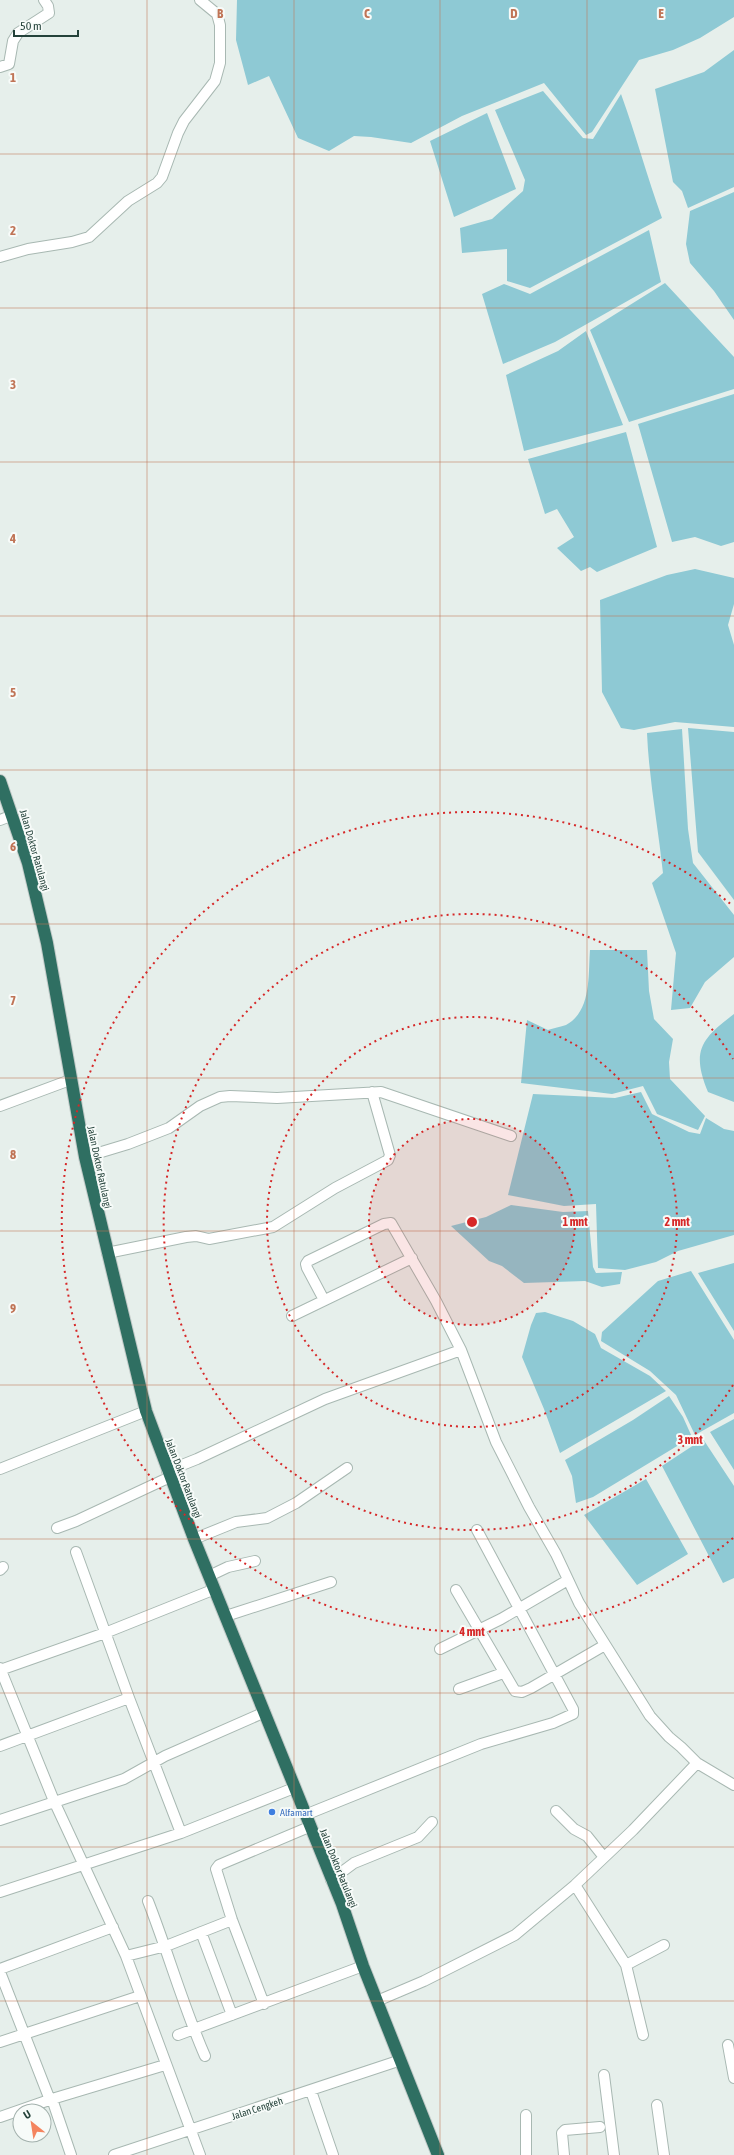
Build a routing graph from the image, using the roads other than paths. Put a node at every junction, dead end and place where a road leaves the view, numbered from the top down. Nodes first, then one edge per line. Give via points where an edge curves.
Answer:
1 (44, 0) edge
2 (200, 0) edge
3 (0, 68) edge
4 (0, 257) edge
5 (0, 781) edge
6 (13, 815) junction
7 (0, 820) edge
8 (70, 1080) junction
9 (372, 1092) junction
10 (0, 1106) edge
11 (511, 1136) dead end
12 (85, 1157) junction
13 (107, 1252) junction
14 (412, 1258) junction
15 (324, 1300) junction
16 (292, 1316) dead end
17 (461, 1350) junction
18 (146, 1411) junction
19 (347, 1468) dead end
20 (0, 1469) edge
21 (169, 1474) junction
22 (58, 1528) dead end
23 (477, 1530) dead end
24 (194, 1539) junction
25 (76, 1552) dead end
26 (255, 1561) dead end
27 (209, 1576) junction
28 (568, 1580) junction
29 (331, 1582) dead end
30 (215, 1588) junction
31 (456, 1590) dead end
32 (520, 1609) junction
33 (226, 1616) junction
34 (479, 1631) junction
35 (105, 1633) junction
36 (605, 1645) junction
37 (440, 1648) dead end
38 (0, 1670) edge
39 (503, 1672) junction
40 (556, 1674) junction
41 (459, 1689) dead end
42 (129, 1698) junction
43 (265, 1712) junction
44 (28, 1735) junction
45 (0, 1746) edge
46 (697, 1763) junction
47 (154, 1764) junction
48 (734, 1785) edge
49 (294, 1788) junction
50 (54, 1801) junction
51 (556, 1811) dead end
52 (304, 1815) junction
53 (0, 1820) edge
54 (432, 1822) dead end
55 (309, 1827) junction
56 (181, 1833) junction
57 (603, 1856) junction
58 (84, 1866) junction
59 (331, 1880) junction
60 (575, 1885) junction
61 (0, 1892) edge
62 (148, 1901) dead end
63 (232, 1920) junction
64 (113, 1927) junction
65 (201, 1932) junction
66 (664, 1945) dead end
67 (166, 1946) junction
68 (126, 1956) junction
69 (626, 1965) junction
70 (363, 1966) junction
71 (0, 1969) edge
72 (0, 1972) edge
73 (140, 1996) junction
74 (376, 2002) junction
75 (264, 2004) junction
76 (232, 2014) junction
77 (194, 2029) junction
78 (24, 2033) junction
79 (178, 2035) dead end
80 (643, 2035) dead end
81 (0, 2042) edge
82 (728, 2045) dead end
83 (205, 2056) dead end
84 (401, 2060) junction
85 (165, 2065) junction
86 (604, 2075) dead end
87 (734, 2078) edge
88 (310, 2091) junction
89 (51, 2099) junction
90 (657, 2105) dead end
91 (526, 2115) dead end
92 (0, 2117) edge
93 (600, 2127) dead end
94 (189, 2130) junction
95 (71, 2155) edge
96 (114, 2155) edge
97 (200, 2155) edge
98 (333, 2155) edge
99 (438, 2155) edge
100 (526, 2155) edge
101 (564, 2155) edge
102 (614, 2155) edge
103 (664, 2155) edge

1 - 3 street via 49,13 18,33 13,41 9,64
2 - 4 street via 217,14 220,25 220,63 215,81 184,121 162,177 120,207 89,237
5 - 6 highway, Jalan Doktor Ratulangi
6 - 7 street
6 - 8 highway, Jalan Doktor Ratulangi via 28,863 46,943
8 - 10 street
8 - 12 highway, Jalan Doktor Ratulangi
9 - 11 street via 381,1092
9 - 12 street via 277,1098 220,1097 200,1106 169,1128
9 - 13 street via 390,1155 388,1160 335,1188 273,1227 209,1239 186,1237
12 - 13 highway, Jalan Doktor Ratulangi
13 - 18 highway, Jalan Doktor Ratulangi
14 - 15 street
14 - 15 street via 389,1222 351,1239 312,1258 306,1264
14 - 17 street
15 - 16 street
17 - 21 street via 325,1399
17 - 28 street via 496,1442
18 - 20 street
18 - 21 highway, Jalan Doktor Ratulangi
19 - 24 street via 296,1503 267,1518 236,1522
21 - 22 street
21 - 24 highway, Jalan Doktor Ratulangi
23 - 32 street
24 - 27 highway, Jalan Doktor Ratulangi
25 - 35 street
26 - 27 street via 228,1567
27 - 30 highway, Jalan Doktor Ratulangi
28 - 32 street
28 - 36 street
29 - 33 street
30 - 33 highway, Jalan Doktor Ratulangi
30 - 35 street
31 - 34 street
32 - 34 street
32 - 40 street
33 - 43 highway, Jalan Doktor Ratulangi
34 - 37 street
34 - 39 street
35 - 38 street
35 - 42 street
36 - 40 street
36 - 46 street via 660,1728
38 - 44 street
39 - 40 street via 512,1689 518,1692
39 - 41 street
40 - 52 street via 573,1709 573,1714 566,1719 481,1744
42 - 44 street
42 - 47 street
43 - 47 street via 165,1756
43 - 49 highway, Jalan Doktor Ratulangi
44 - 45 street
44 - 50 street
46 - 48 street
46 - 57 street via 633,1830
47 - 50 street via 124,1779
47 - 56 street
49 - 52 highway, Jalan Doktor Ratulangi
49 - 56 street
50 - 53 street
50 - 58 street
51 - 57 street via 574,1829 586,1836
52 - 55 highway, Jalan Doktor Ratulangi
54 - 59 street via 418,1837 354,1863
55 - 59 highway, Jalan Doktor Ratulangi
55 - 63 street via 217,1866
56 - 58 street
57 - 60 street
58 - 61 street
58 - 64 street
59 - 70 highway, Jalan Doktor Ratulangi
60 - 69 street
60 - 74 street via 514,1935 424,1981
62 - 67 street
63 - 65 street
63 - 75 street
64 - 68 street
64 - 71 street
65 - 67 street
65 - 76 street
66 - 69 street
67 - 68 street
67 - 77 street
68 - 73 street
69 - 80 street
70 - 74 highway, Jalan Doktor Ratulangi
70 - 75 street
72 - 78 street
73 - 78 street
73 - 85 street
74 - 84 highway, Jalan Doktor Ratulangi
75 - 76 street
76 - 77 street
77 - 79 street
77 - 83 street
78 - 81 street
78 - 89 street
82 - 87 street
84 - 88 street, Jalan Cengkeh
84 - 99 highway, Jalan Doktor Ratulangi
85 - 89 street
85 - 94 street
86 - 102 street
88 - 94 street, Jalan Cengkeh
88 - 98 street
89 - 92 street
89 - 95 street
90 - 103 street
91 - 100 street
93 - 101 street via 564,2131
94 - 96 street, Jalan Cengkeh
94 - 97 street

